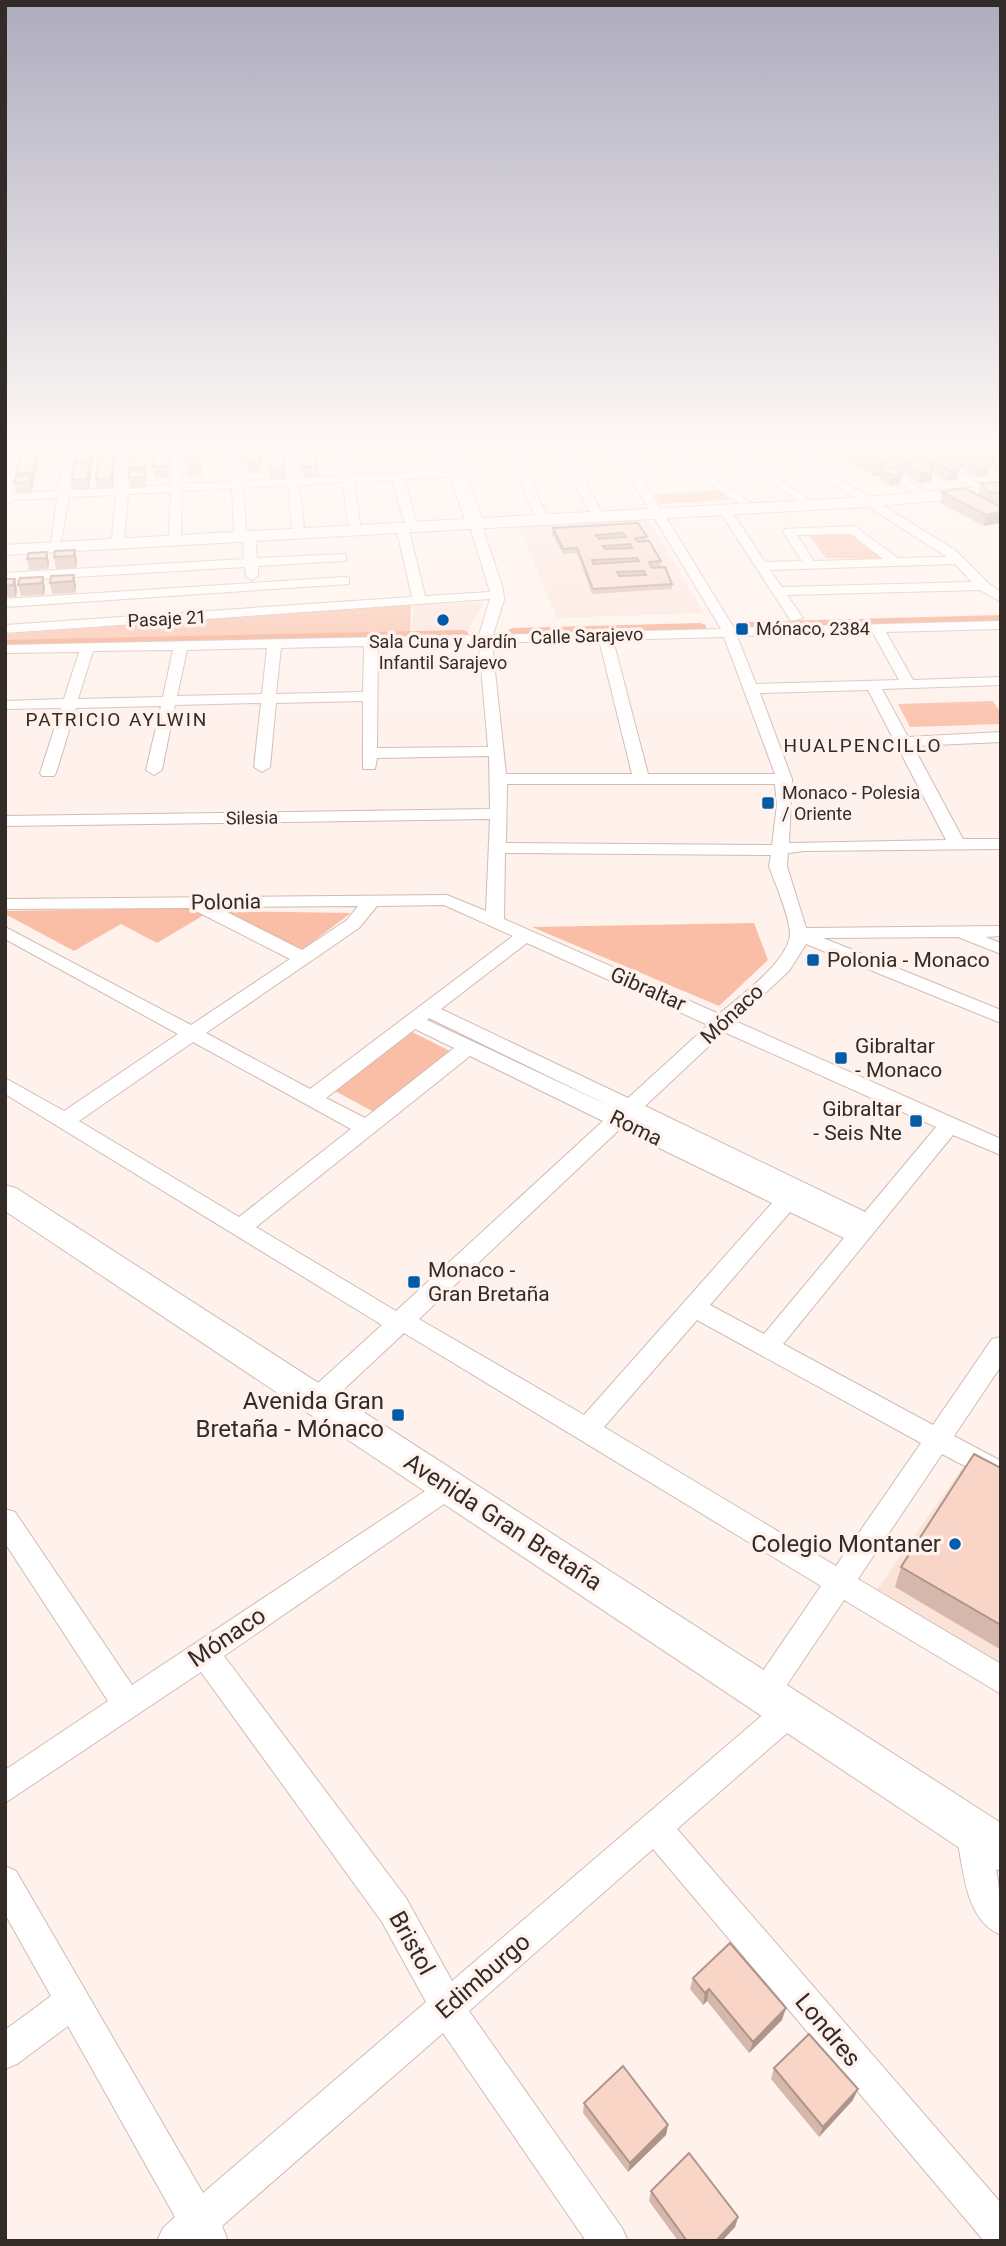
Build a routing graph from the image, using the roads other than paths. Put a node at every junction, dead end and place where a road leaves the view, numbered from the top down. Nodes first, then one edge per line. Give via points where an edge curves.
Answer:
1 (99, 552) edge
2 (249, 552) edge
3 (411, 552) edge
4 (484, 552) edge
5 (681, 552) edge
6 (752, 552) edge
7 (802, 552) edge
8 (882, 552) edge
9 (945, 552) edge
10 (342, 556) dead end
11 (958, 560) junction
12 (251, 562) junction
13 (897, 563) junction
14 (811, 565) junction
15 (761, 566) junction
16 (96, 572) junction
17 (5, 577) edge
18 (344, 581) dead end
19 (983, 586) junction
20 (253, 587) junction
21 (778, 591) junction
22 (497, 595) junction
23 (93, 597) junction
24 (1001, 598) edge
25 (420, 601) junction
26 (5, 603) edge
27 (1001, 611) edge
28 (255, 618) junction
29 (796, 618) junction
30 (91, 624) junction
31 (1001, 625) edge
32 (726, 626) junction
33 (877, 628) junction
34 (5, 629) edge
35 (605, 635) junction
36 (485, 639) junction
37 (371, 642) junction
38 (274, 644) junction
39 (181, 646) junction
40 (87, 647) junction
41 (5, 649) edge
42 (908, 684) junction
43 (999, 684) edge
44 (873, 685) junction
45 (751, 689) junction
46 (370, 696) junction
47 (268, 699) junction
48 (169, 701) junction
49 (69, 704) junction
50 (5, 705) edge
51 (1001, 737) edge
52 (903, 741) junction
53 (497, 751) junction
54 (262, 767) dead end
55 (154, 770) dead end
56 (48, 773) dead end
57 (499, 779) junction
58 (641, 779) junction
59 (784, 779) junction
60 (500, 814) junction
61 (5, 821) edge
62 (957, 844) junction
63 (1001, 844) edge
64 (498, 848) junction
65 (778, 848) junction
66 (372, 900) junction
67 (447, 900) joint
68 (194, 902) junction
69 (5, 904) edge
70 (495, 921) junction
71 (956, 931) junction
72 (1001, 931) edge
73 (5, 932) edge
74 (799, 933) junction
75 (526, 935) junction
76 (1001, 949) edge
77 (303, 958) junction
78 (421, 1015) junction
79 (1001, 1017) edge
80 (721, 1024) junction
81 (193, 1034) junction
82 (465, 1040) junction
83 (5, 1085) edge
84 (312, 1098) junction
85 (626, 1114) junction
86 (64, 1121) junction
87 (949, 1125) junction
88 (366, 1128) junction
89 (1001, 1148) edge
90 (5, 1196) edge
91 (787, 1201) junction
92 (240, 1228) junction
93 (864, 1229) junction
94 (694, 1307) junction
95 (401, 1322) junction
96 (1001, 1346) edge
97 (767, 1347) junction
98 (316, 1400) junction
99 (586, 1430) junction
100 (937, 1439) junction
101 (1001, 1474) edge
102 (449, 1486) junction
103 (5, 1520) edge
104 (840, 1583) junction
105 (204, 1653) junction
106 (1001, 1680) edge
107 (777, 1702) junction
108 (128, 1705) junction
109 (5, 1788) edge
110 (655, 1827) junction
111 (986, 1839) edge
112 (5, 1882) edge
113 (1001, 1919) edge
114 (73, 2001) junction
115 (447, 2008) junction
116 (5, 2052) edge
117 (1001, 2232) edge
118 (194, 2234) edge
119 (609, 2241) edge

1 - 16 street
2 - 12 street
3 - 25 street
4 - 22 street
5 - 32 street
6 - 15 street
7 - 14 street
8 - 13 street
9 - 11 street
10 - 12 street
11 - 13 street
11 - 19 street
12 - 16 street
12 - 20 street
13 - 14 street
14 - 15 street
15 - 21 street
16 - 17 street
16 - 23 street
18 - 20 street
19 - 21 street
19 - 24 street
20 - 23 street
20 - 28 street
21 - 29 street
22 - 25 street, Pasaje 21
22 - 36 street
23 - 26 street
23 - 30 street
25 - 28 street, Pasaje 21
27 - 29 street
28 - 30 street, Pasaje 21
29 - 32 street
30 - 34 street, Pasaje 21
31 - 33 street, Calle Sarajevo
32 - 33 street, Calle Sarajevo
32 - 35 street, Calle Sarajevo
32 - 45 street
33 - 42 street
35 - 36 street, Calle Sarajevo
35 - 58 street
36 - 37 street, Calle Sarajevo
36 - 53 street
37 - 38 street, Calle Sarajevo
37 - 46 street
38 - 39 street, Calle Sarajevo
38 - 47 street
39 - 40 street, Calle Sarajevo
39 - 48 street
40 - 41 street, Calle Sarajevo
40 - 49 street
42 - 43 street
42 - 44 street
44 - 45 street
44 - 52 street
45 - 59 street
46 - 47 street
46 - 53 street via 370,760
47 - 48 street
47 - 54 street
48 - 49 street
48 - 55 street
49 - 50 street
49 - 56 street
51 - 52 street
52 - 62 street
53 - 57 street
57 - 58 street
57 - 60 street
58 - 59 street
59 - 65 street
60 - 61 street, Silesia
60 - 64 street
62 - 63 street
62 - 65 street
64 - 65 street via 754,852
64 - 70 street
65 - 74 street via 778,866
66 - 67 street, Polonia
66 - 68 street, Polonia
66 - 77 street via 353,924
67 - 70 street, Gibraltar
68 - 69 street, Polonia
68 - 77 street
70 - 75 street, Gibraltar
71 - 72 street
71 - 74 street
71 - 76 street
73 - 81 street
74 - 79 street
74 - 80 street, Mónaco via 790,958
75 - 78 street
75 - 80 street, Gibraltar
77 - 81 street
78 - 82 street, Roma
78 - 84 street
80 - 85 street, Mónaco
80 - 87 street, Gibraltar
81 - 84 street
81 - 86 street
82 - 85 street, Roma
82 - 88 street
83 - 86 street
84 - 88 street
85 - 91 street, Roma
85 - 93 street, Roma
85 - 95 street, Mónaco
86 - 92 street
87 - 89 street, Gibraltar
87 - 93 street
88 - 92 street
90 - 98 street, Avenida Gran Bretaña
91 - 93 street, Roma
91 - 94 street
92 - 95 street
93 - 97 street
94 - 97 street
94 - 99 street
95 - 98 street, Mónaco
95 - 99 street
96 - 100 street, Edimburgo
97 - 100 street
98 - 102 street, Avenida Gran Bretaña
99 - 104 street
100 - 101 street
100 - 104 street, Edimburgo
102 - 105 street, Mónaco
102 - 107 street, Avenida Gran Bretaña
103 - 108 street
104 - 106 street
104 - 107 street, Edimburgo
105 - 108 street, Mónaco
105 - 115 street, Bristol via 394,1910
107 - 110 street, Edimburgo
107 - 111 street, Avenida Gran Bretaña
108 - 109 street, Mónaco
110 - 115 street, Edimburgo
110 - 117 street, Londres
111 - 113 street via 989,1907
112 - 114 street
114 - 116 street
114 - 118 street
115 - 118 street, Edimburgo
115 - 119 street, Bristol

